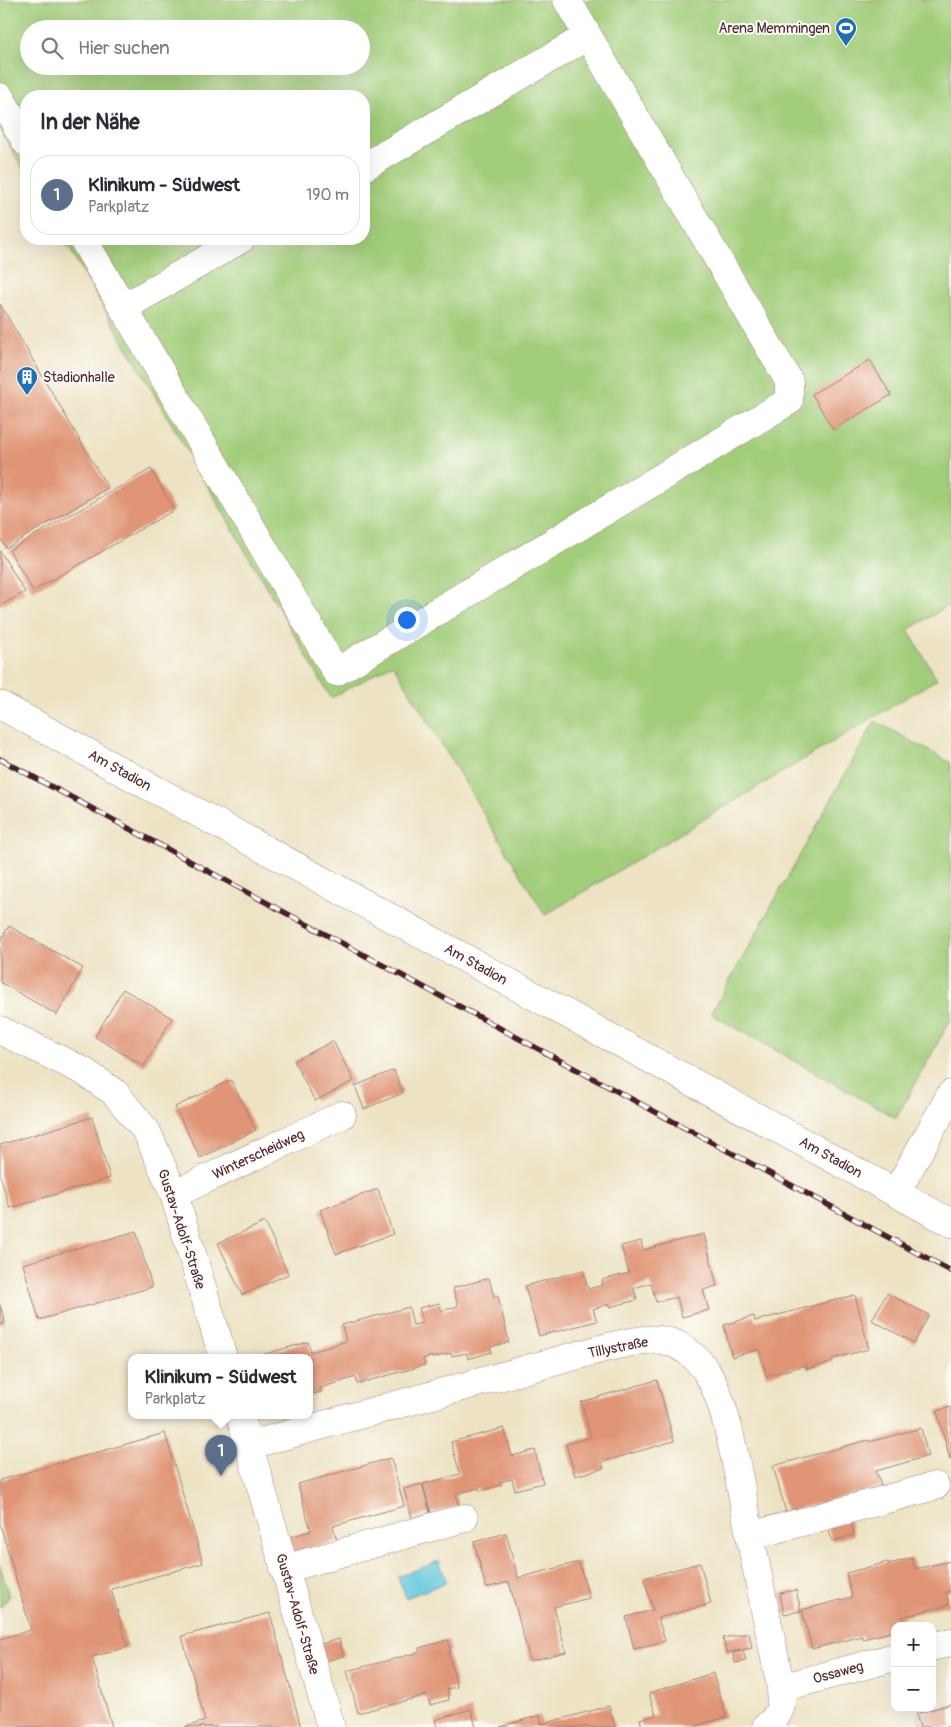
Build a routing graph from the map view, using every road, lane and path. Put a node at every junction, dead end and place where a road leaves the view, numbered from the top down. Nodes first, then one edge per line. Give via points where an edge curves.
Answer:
1 (567, 0) edge
2 (588, 36) junction
3 (0, 97) edge
4 (20, 132) edge
5 (370, 163) edge
6 (86, 245) edge
7 (231, 245) edge
8 (123, 308) junction
9 (0, 705) edge
10 (0, 1030) edge
11 (951, 1094) edge
12 (342, 1115) dead end
13 (943, 1125) edge
14 (896, 1193) junction
15 (174, 1194) junction
16 (951, 1223) edge
17 (222, 1354) edge
18 (241, 1419) edge
19 (250, 1445) junction
20 (935, 1486) dead end
21 (464, 1518) dead end
22 (750, 1536) junction
23 (284, 1569) junction
24 (951, 1642) edge
25 (936, 1646) edge
26 (891, 1658) edge
27 (781, 1688) junction
28 (331, 1727) edge
29 (766, 1727) edge

1 - 2 street
2 - 5 street
2 - 8 street via 789,382 789,401 336,672
3 - 4 street
6 - 8 street
7 - 8 street
9 - 14 street, Am Stadion
10 - 15 street, Gustav-Adolf-Straße via 83,1071 114,1092 147,1132
11 - 13 street
12 - 15 street, Winterscheidweg
13 - 14 street
14 - 16 street, Am Stadion
15 - 17 street, Gustav-Adolf-Straße
18 - 19 street, Gustav-Adolf-Straße
19 - 22 street, Tillystraße via 608,1347 640,1341 674,1343 693,1355 706,1370 714,1387 724,1413
19 - 23 street, Gustav-Adolf-Straße
20 - 22 street
21 - 23 street
22 - 27 street, Tillystraße
23 - 28 street, Gustav-Adolf-Straße
24 - 25 street
26 - 27 street, Ossaweg
27 - 29 street, Tillystraße via 782,1706

